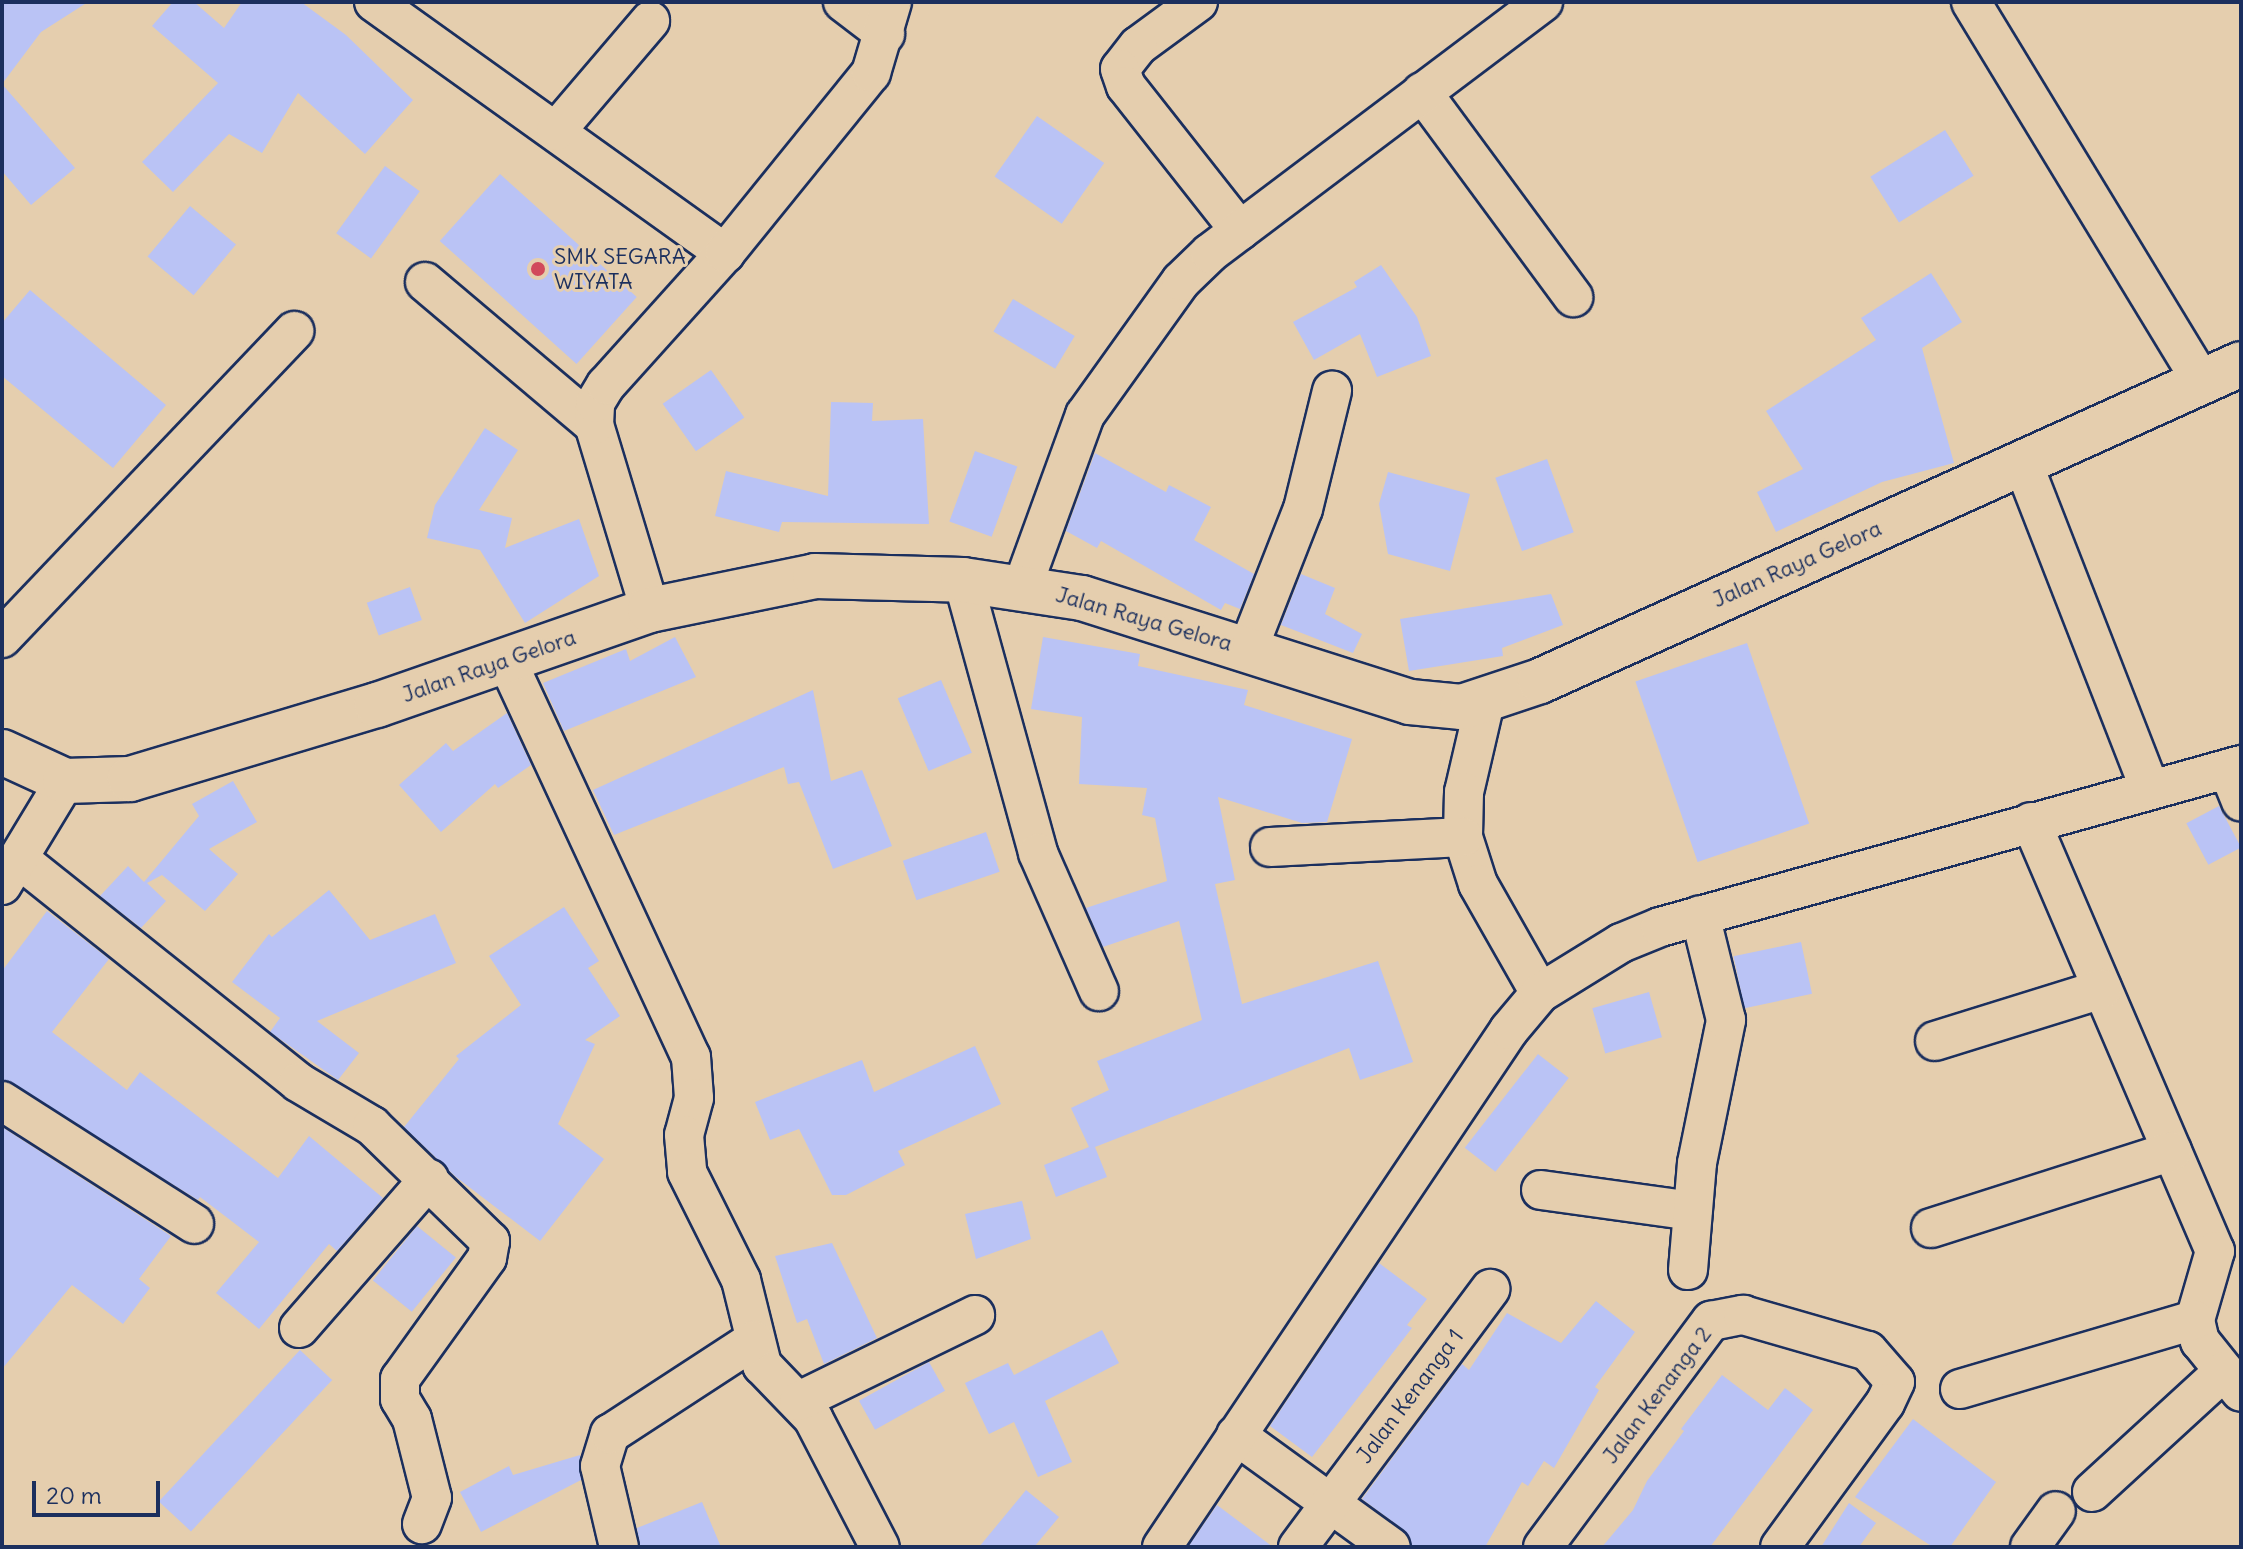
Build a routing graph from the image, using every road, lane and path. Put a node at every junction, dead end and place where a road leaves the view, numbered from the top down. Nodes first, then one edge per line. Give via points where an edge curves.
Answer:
1 (843, 2) edge
2 (1198, 2) edge
3 (1543, 2) edge
4 (1971, 2) edge
5 (387, 6) edge
6 (1501, 15) edge
7 (888, 18) edge
8 (650, 21) dead end
9 (1422, 92) junction
10 (556, 131) junction
11 (1240, 231) junction
12 (725, 253) junction
13 (425, 282) dead end
14 (1573, 297) dead end
15 (294, 331) dead end
16 (2241, 364) edge
17 (2201, 381) junction
18 (1332, 391) dead end
19 (594, 425) junction
20 (2022, 461) junction
21 (963, 580) junction
22 (1022, 588) junction
23 (650, 610) junction
24 (2, 638) edge
25 (1248, 649) junction
26 (507, 661) junction
27 (1485, 702) junction
28 (2, 752) edge
29 (2237, 778) edge
30 (65, 781) junction
31 (2150, 789) junction
32 (2031, 822) junction
33 (1463, 837) junction
34 (1270, 847) dead end
35 (11, 872) edge
36 (1700, 915) junction
37 (2102, 989) junction
38 (1099, 991) dead end
39 (1540, 993) junction
40 (1935, 1041) dead end
41 (2, 1101) edge
42 (2172, 1151) junction
43 (429, 1179) junction
44 (1541, 1190) dead end
45 (1693, 1211) junction
46 (194, 1224) dead end
47 (1931, 1228) dead end
48 (1688, 1270) dead end
49 (1490, 1289) dead end
50 (975, 1315) dead end
51 (2195, 1320) junction
52 (299, 1328) dead end
53 (754, 1340) junction
54 (2232, 1382) edge
55 (1960, 1389) dead end
56 (799, 1401) junction
57 (1236, 1435) junction
58 (2092, 1492) dead end
59 (1330, 1503) junction
60 (2056, 1511) dead end
61 (422, 1524) dead end
62 (619, 1547) edge
63 (880, 1547) edge
64 (1162, 1547) edge
65 (1298, 1547) edge
66 (1391, 1547) edge
67 (1543, 1547) edge
68 (1780, 1547) edge
69 (2030, 1547) edge

1 - 7 street
2 - 11 street via 1138,46 1120,69 1126,86
3 - 6 street
4 - 17 street
5 - 10 street
6 - 9 street
7 - 12 street via 871,73
8 - 10 street
9 - 11 street
9 - 14 street
10 - 12 street
11 - 22 street via 1181,281 1085,415
12 - 19 street via 606,385 595,403
13 - 19 street
15 - 24 street
16 - 17 street, Jalan Raya Gelora
17 - 20 street, Jalan Raya Gelora
18 - 25 street via 1303,509
19 - 23 street
20 - 27 street, Jalan Raya Gelora
20 - 31 street
21 - 22 street, Jalan Raya Gelora
21 - 23 street, Jalan Raya Gelora via 815,576
21 - 38 street via 1038,853
22 - 25 street, Jalan Raya Gelora via 1082,598
23 - 26 street, Jalan Raya Gelora
25 - 27 street, Jalan Raya Gelora via 1410,702 1462,707
26 - 30 street, Jalan Raya Gelora via 130,779
26 - 53 street via 691,1057 694,1098 684,1135 687,1172 741,1280
27 - 33 street via 1464,792
28 - 30 street, Jalan Raya Gelora
29 - 31 street
30 - 35 street
31 - 32 street
32 - 36 street
32 - 37 street
33 - 34 street
33 - 39 street via 1478,884
35 - 43 street via 298,1082 372,1126
36 - 39 street via 1621,943
36 - 45 street via 1726,1020 1697,1163
37 - 40 street
37 - 42 street
39 - 57 street via 1509,1030
41 - 46 street
42 - 47 street
42 - 51 street via 2215,1251
43 - 52 street
43 - 61 street via 492,1247 400,1379 400,1399 412,1419 432,1498
44 - 45 street
45 - 48 street
49 - 59 street, Jalan Kenanga 1
50 - 56 street
51 - 54 street via 2200,1341
51 - 55 street
53 - 56 street via 762,1365
53 - 62 street via 610,1434 600,1466
54 - 58 street
56 - 63 street
57 - 59 street
57 - 64 street
59 - 65 street, Jalan Kenanga 1
59 - 66 street
60 - 69 street
67 - 68 street, Jalan Kenanga 2 via 1711,1321 1743,1315 1868,1351 1892,1373 1891,1393

